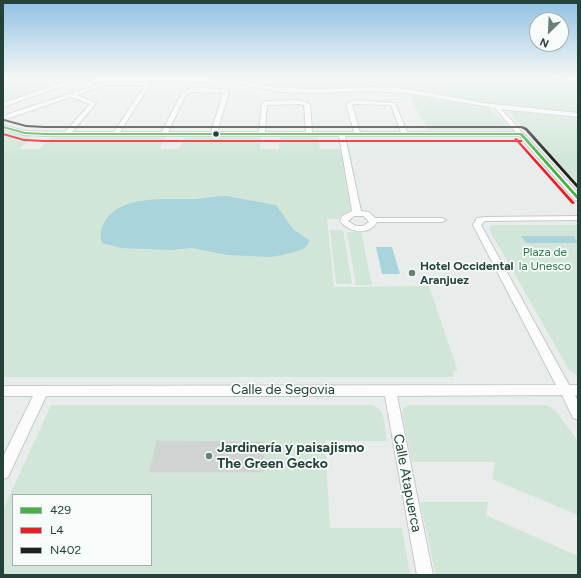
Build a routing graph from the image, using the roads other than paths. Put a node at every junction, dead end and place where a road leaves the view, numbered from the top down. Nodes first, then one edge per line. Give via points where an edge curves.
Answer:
1 (44, 104) edge
2 (93, 104) edge
3 (135, 104) edge
4 (179, 104) edge
5 (223, 104) edge
6 (264, 104) edge
7 (307, 104) edge
8 (349, 104) edge
9 (393, 104) edge
10 (484, 104) edge
11 (496, 106) junction
12 (578, 115) edge
13 (3, 118) edge
14 (3, 127) edge
15 (67, 134) junction
16 (116, 134) junction
17 (164, 134) junction
18 (213, 134) junction
19 (262, 134) junction
20 (405, 134) junction
21 (521, 134) junction
22 (309, 135) junction
23 (342, 135) junction
24 (358, 135) junction
25 (578, 198) edge
26 (358, 213) junction
27 (578, 218) edge
28 (373, 220) junction
29 (442, 220) dead end
30 (390, 390) junction
31 (564, 390) junction
32 (578, 390) edge
33 (3, 391) edge
34 (42, 391) junction
35 (578, 410) edge
36 (3, 472) edge
37 (425, 575) edge

1 - 13 street
2 - 15 street
3 - 16 street
4 - 17 street
5 - 18 street
6 - 19 street
7 - 22 street
8 - 24 street
9 - 20 street
10 - 11 street
11 - 12 street
11 - 21 street
14 - 15 street via 25,133
15 - 16 street
16 - 17 street
17 - 18 street
18 - 19 street
19 - 22 street
20 - 21 street
20 - 24 street
21 - 25 street
22 - 23 street
23 - 24 street
23 - 26 street
26 - 28 street via 366,214
26 - 28 street via 348,215 345,218 346,224 354,228 366,228 371,226
27 - 31 street via 485,219 480,220 477,225
28 - 29 street
30 - 31 street, Calle de Segovia
30 - 34 street, Calle de Segovia
30 - 37 street, Calle Atapuerca
31 - 32 street
31 - 35 street
33 - 34 street, Calle de Segovia
34 - 36 street

